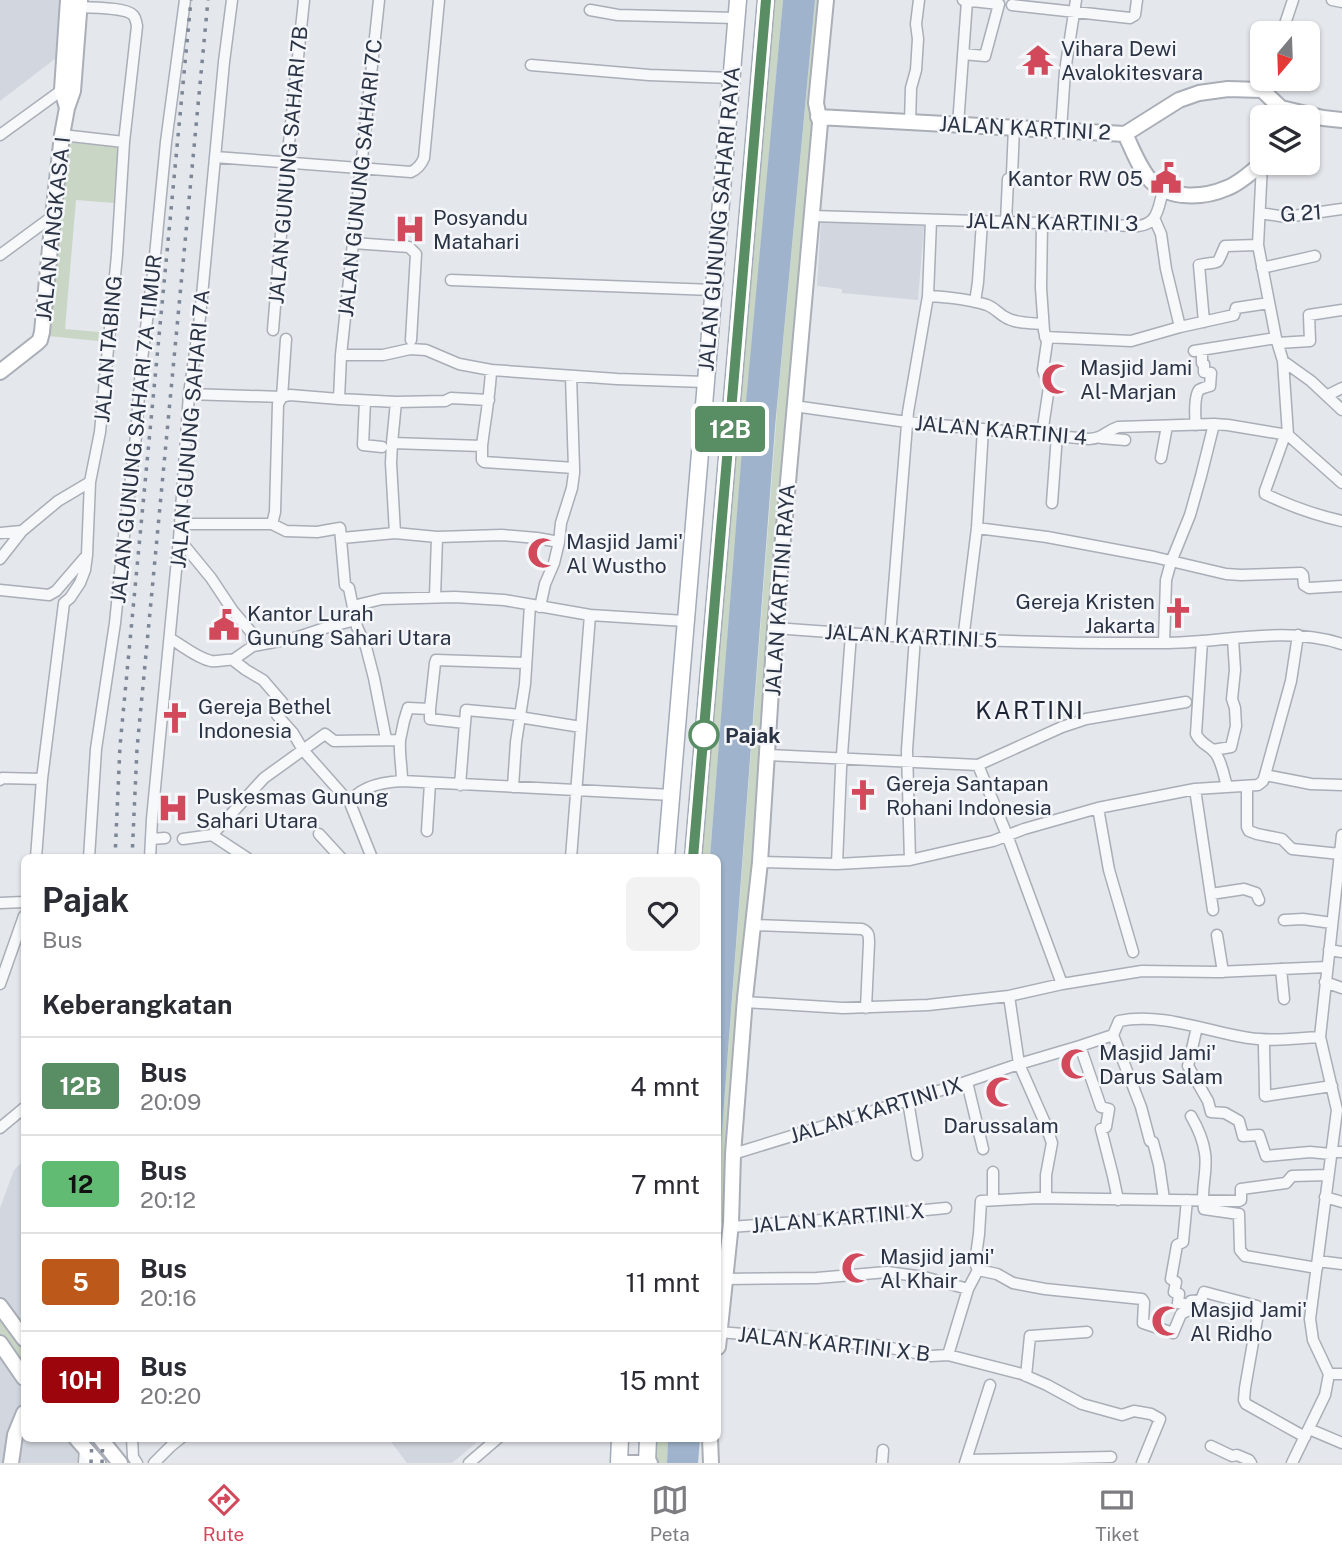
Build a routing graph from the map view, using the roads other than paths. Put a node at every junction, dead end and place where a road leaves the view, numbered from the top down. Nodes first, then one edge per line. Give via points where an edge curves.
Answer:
1 (185, 0) edge
2 (232, 0) edge
3 (303, 0) edge
4 (379, 0) edge
5 (439, 0) edge
6 (738, 0) edge
7 (766, 0) edge
8 (827, 0) edge
9 (919, 0) edge
10 (1076, 0) edge
11 (1137, 0) edge
12 (1293, 0) edge
13 (1332, 0) edge
14 (965, 1) edge
15 (76, 2) edge
16 (1342, 2) edge
17 (1012, 5) dead end
18 (590, 10) dead end
19 (1074, 12) junction
20 (736, 18) junction
21 (1286, 21) edge
22 (962, 54) junction
23 (531, 65) dead end
24 (731, 78) junction
25 (68, 91) junction
26 (1275, 105) edge
27 (818, 117) junction
28 (1320, 118) edge
29 (1342, 120) edge
30 (910, 122) junction
31 (958, 125) junction
32 (1014, 128) junction
33 (1061, 130) junction
34 (1125, 134) junction
35 (0, 135) edge
36 (62, 135) junction
37 (124, 142) junction
38 (215, 157) junction
39 (287, 162) junction
40 (361, 168) junction
41 (1250, 172) edge
42 (1262, 175) edge
43 (1163, 191) junction
44 (1342, 209) edge
45 (1260, 213) junction
46 (53, 216) junction
47 (812, 216) junction
48 (1154, 218) junction
49 (931, 220) junction
50 (982, 222) junction
51 (1006, 222) junction
52 (1042, 223) junction
53 (353, 243) junction
54 (1258, 245) junction
55 (0, 255) edge
56 (1315, 256) dead end
57 (1262, 268) junction
58 (451, 280) dead end
59 (713, 290) junction
60 (928, 296) junction
61 (975, 302) junction
62 (1269, 303) junction
63 (1342, 310) edge
64 (1204, 322) junction
65 (1043, 324) junction
66 (1180, 327) junction
67 (273, 330) dead end
68 (1045, 337) junction
69 (286, 339) dead end
70 (411, 340) dead end
71 (1277, 340) junction
72 (341, 355) junction
73 (1283, 361) junction
74 (491, 370) junction
75 (0, 372) edge
76 (571, 376) junction
77 (705, 382) junction
78 (1342, 387) edge
79 (188, 394) junction
80 (1328, 396) junction
81 (282, 397) junction
82 (339, 399) junction
83 (489, 400) junction
84 (365, 401) junction
85 (396, 402) junction
86 (794, 407) junction
87 (1342, 410) edge
88 (907, 422) junction
89 (1214, 424) junction
90 (1196, 425) junction
91 (1167, 426) junction
92 (983, 429) junction
93 (1042, 434) junction
94 (1057, 435) junction
95 (1287, 435) junction
96 (1101, 439) junction
97 (1125, 440) dead end
98 (387, 445) junction
99 (482, 446) junction
100 (1161, 458) dead end
101 (574, 468) junction
102 (90, 482) junction
103 (1342, 483) edge
104 (1052, 503) dead end
105 (1342, 522) edge
106 (180, 524) junction
107 (272, 524) junction
108 (977, 528) junction
109 (22, 531) junction
110 (0, 533) edge
111 (395, 533) junction
112 (438, 537) junction
113 (342, 538) junction
114 (179, 539) junction
115 (559, 542) junction
116 (87, 555) junction
117 (0, 559) edge
118 (1171, 562) junction
119 (1342, 586) edge
120 (0, 590) edge
121 (56, 591) junction
122 (435, 597) junction
123 (64, 603) junction
124 (353, 606) junction
125 (535, 606) junction
126 (590, 615) junction
127 (356, 621) junction
128 (685, 621) junction
129 (775, 628) junction
130 (851, 634) junction
131 (1298, 635) junction
132 (890, 636) junction
133 (915, 637) junction
134 (171, 639) junction
135 (1233, 639) junction
136 (963, 640) junction
137 (1202, 642) junction
138 (1164, 643) junction
139 (1342, 644) edge
140 (253, 646) junction
141 (233, 660) junction
142 (526, 663) junction
143 (1192, 702) junction
144 (430, 709) junction
145 (519, 716) junction
146 (465, 723) junction
147 (581, 727) junction
148 (386, 739) junction
149 (400, 740) junction
150 (303, 750) junction
151 (1213, 750) junction
152 (768, 755) junction
153 (842, 759) junction
154 (906, 761) junction
155 (978, 765) junction
156 (1265, 775) junction
157 (41, 779) junction
158 (0, 780) edge
159 (402, 781) junction
160 (430, 783) junction
161 (460, 785) junction
162 (1342, 785) edge
163 (1247, 786) junction
164 (513, 787) junction
165 (1227, 787) junction
166 (1195, 789) junction
167 (577, 790) junction
168 (671, 795) junction
169 (350, 803) junction
170 (1098, 808) junction
171 (427, 831) dead end
172 (319, 834) dead end
173 (212, 835) junction
174 (1007, 835) junction
175 (165, 838) dead end
176 (151, 839) junction
177 (183, 839) dead end
178 (1341, 844) edge
179 (36, 854) edge
180 (89, 854) edge
181 (150, 854) edge
182 (241, 854) edge
183 (337, 854) edge
184 (370, 854) edge
185 (570, 854) edge
186 (666, 854) edge
187 (693, 854) edge
188 (911, 860) junction
189 (760, 862) junction
190 (837, 864) junction
191 (1211, 894) junction
192 (1259, 900) dead end
193 (21, 902) edge
194 (0, 903) edge
195 (1213, 910) dead end
196 (1284, 920) dead end
197 (1335, 922) edge
198 (21, 924) edge
199 (752, 925) junction
200 (1217, 935) dead end
201 (1329, 950) junction
202 (1133, 951) dead end
203 (1342, 952) edge
204 (1327, 967) junction
205 (1281, 969) junction
206 (1223, 972) junction
207 (1325, 982) junction
208 (0, 984) edge
209 (1062, 984) junction
210 (1342, 988) edge
211 (1009, 996) junction
212 (1284, 999) dead end
213 (745, 1002) junction
214 (866, 1007) junction
215 (1197, 1027) junction
216 (1113, 1035) junction
217 (1320, 1037) junction
218 (1264, 1040) junction
219 (1080, 1046) junction
220 (1019, 1064) junction
221 (967, 1082) junction
222 (1336, 1092) edge
223 (908, 1101) junction
224 (21, 1110) edge
225 (1191, 1116) dead end
226 (1338, 1124) edge
227 (0, 1128) edge
228 (983, 1149) dead end
229 (1335, 1153) edge
230 (733, 1154) junction
231 (917, 1154) dead end
232 (993, 1172) dead end
233 (1328, 1175) junction
234 (1325, 1197) junction
235 (1046, 1198) junction
236 (1164, 1199) junction
237 (993, 1200) junction
238 (1118, 1200) junction
239 (1187, 1200) junction
240 (1203, 1200) junction
241 (1342, 1202) edge
242 (946, 1208) dead end
243 (730, 1227) junction
244 (1317, 1264) junction
245 (1342, 1265) edge
246 (978, 1270) junction
247 (724, 1279) junction
248 (968, 1289) junction
249 (1190, 1305) junction
250 (0, 1306) edge
251 (721, 1318) edge
252 (721, 1332) edge
253 (1087, 1332) dead end
254 (21, 1335) edge
255 (0, 1343) edge
256 (948, 1355) junction
257 (21, 1374) edge
258 (1329, 1374) junction
259 (1342, 1374) edge
260 (1026, 1376) junction
261 (990, 1385) dead end
262 (1307, 1433) junction
263 (20, 1434) edge
264 (103, 1442) edge
265 (132, 1442) edge
266 (176, 1442) edge
267 (493, 1442) edge
268 (620, 1442) edge
269 (648, 1442) edge
270 (710, 1442) edge
271 (1342, 1443) edge
272 (1211, 1446) dead end
273 (82, 1450) edge
274 (883, 1450) dead end
275 (1111, 1457) dead end
276 (1017, 1461) edge
277 (966, 1462) edge
278 (11, 1463) edge
279 (98, 1463) edge
280 (120, 1463) edge
281 (137, 1463) edge
282 (154, 1463) edge
283 (469, 1463) edge
284 (619, 1463) edge
285 (648, 1463) edge
286 (711, 1463) edge
287 (882, 1463) edge
288 (1142, 1463) edge
289 (1251, 1463) edge
290 (1292, 1463) edge

1 - 180 street, JALAN GUNUNG SAHARI 7A TIMUR via 115,623 96,748
2 - 38 street, JALAN GUNUNG SAHARI 7A
3 - 39 street, JALAN GUNUNG SAHARI 7B
4 - 40 street, JALAN GUNUNG SAHARI 7C
5 - 40 street via 424,158 411,172
6 - 20 main road, JALAN GUNUNG SAHARI RAYA
7 - 187 main road, JALAN GUNUNG SAHARI RAYA
8 - 27 street, JALAN KARTINI RAYA
9 - 30 street
10 - 19 street
11 - 19 street via 1135,15 1130,18
12 - 21 street
13 - 16 street
14 - 22 street
14 - 22 street via 999,4 985,56
15 - 25 street, JALAN ANGKASA I
15 - 37 street, JALAN TABING via 124,10 136,19
17 - 19 street
18 - 20 street
19 - 33 street
20 - 24 main road, JALAN GUNUNG SAHARI RAYA
22 - 31 street
23 - 24 street
24 - 59 main road, JALAN GUNUNG SAHARI RAYA
25 - 35 street
25 - 36 street, JALAN ANGKASA I
26 - 34 street, JALAN KARTINI 2 via 1264,86 1199,93
27 - 30 street, JALAN KARTINI 2
27 - 47 street, JALAN KARTINI RAYA
28 - 29 street
30 - 31 street, JALAN KARTINI 2
31 - 32 street, JALAN KARTINI 2
32 - 33 street, JALAN KARTINI 2
32 - 51 street
33 - 34 street, JALAN KARTINI 2
34 - 43 street via 1141,168
36 - 37 street
36 - 46 street, JALAN ANGKASA I
37 - 102 street, JALAN TABING via 100,432
38 - 39 street
38 - 79 street, JALAN GUNUNG SAHARI 7A
39 - 40 street
39 - 67 street, JALAN GUNUNG SAHARI 7B
40 - 53 street, JALAN GUNUNG SAHARI 7C
41 - 43 street via 1230,187 1210,194
42 - 45 street
43 - 48 street, JALAN KARTINI 3
44 - 45 street, G 21 via 1286,217
45 - 54 street
46 - 55 street
46 - 75 street, JALAN ANGKASA I via 40,340
47 - 49 street, JALAN KARTINI 3
47 - 86 street, JALAN KARTINI RAYA
48 - 52 street, JALAN KARTINI 3 via 1138,226
48 - 66 street
49 - 50 street, JALAN KARTINI 3
49 - 60 street
50 - 51 street, JALAN KARTINI 3
50 - 61 street
51 - 52 street, JALAN KARTINI 3
52 - 65 street
53 - 70 street via 414,250
53 - 72 street, JALAN GUNUNG SAHARI 7C
54 - 57 street
54 - 64 street via 1225,246 1217,263 1199,265
56 - 57 street
57 - 62 street
58 - 59 street
59 - 77 main road, JALAN GUNUNG SAHARI RAYA
60 - 61 street
60 - 88 street
61 - 65 street via 1013,320
62 - 64 street via 1236,308 1234,315
62 - 71 street
63 - 71 street via 1308,315 1310,341
64 - 66 street
65 - 68 street
66 - 68 street via 1131,341
68 - 93 street via 1043,370 1049,387
69 - 81 street
71 - 73 street
71 - 90 street via 1198,351 1204,372 1211,373 1210,386 1198,393
72 - 74 street via 426,350 459,364
72 - 82 street, JALAN GUNUNG SAHARI 7C
73 - 80 street
73 - 95 street
74 - 76 street
74 - 83 street
76 - 77 street
76 - 101 street
77 - 128 main road, JALAN GUNUNG SAHARI RAYA
78 - 80 street
79 - 81 street
79 - 106 street, JALAN GUNUNG SAHARI 7A
80 - 87 street
81 - 82 street
81 - 107 street
82 - 84 street
83 - 85 street
83 - 99 street
84 - 85 street
84 - 98 street via 363,445
85 - 98 street
86 - 88 street, JALAN KARTINI 4
86 - 129 street, JALAN KARTINI RAYA
88 - 92 street, JALAN KARTINI 4
88 - 132 street
89 - 90 street, JALAN KARTINI 4
89 - 95 street, JALAN KARTINI 4
89 - 118 street via 1190,515
90 - 91 street, JALAN KARTINI 4
91 - 96 street, JALAN KARTINI 4 via 1118,427
91 - 100 street
92 - 93 street, JALAN KARTINI 4
92 - 108 street
93 - 94 street, JALAN KARTINI 4
94 - 96 street, JALAN KARTINI 4
94 - 104 street
95 - 103 street
95 - 105 street via 1265,494
96 - 97 street
98 - 99 street
98 - 111 street
99 - 101 street via 484,462
101 - 115 street
102 - 109 street
102 - 116 street, JALAN TABING
106 - 107 street
106 - 114 street, JALAN GUNUNG SAHARI 7A
107 - 113 street via 286,531 340,528
108 - 118 street
108 - 136 street
109 - 110 street
109 - 117 street
111 - 112 street
111 - 113 street
112 - 115 street via 502,536
112 - 122 street
113 - 124 street via 345,585
114 - 134 street, JALAN GUNUNG SAHARI 7A
114 - 140 street via 251,632
115 - 125 street
116 - 121 street
116 - 123 street, JALAN TABING via 80,583
118 - 119 street via 1241,575 1298,573 1304,575 1304,585 1309,588
118 - 138 street
120 - 121 street via 49,595
121 - 123 street
122 - 124 street via 382,599
122 - 125 street
123 - 157 street, JALAN TABING
124 - 127 street
125 - 126 street
125 - 142 street
126 - 128 street
126 - 147 street
127 - 140 street
127 - 148 street
128 - 168 main road, JALAN GUNUNG SAHARI RAYA
129 - 130 street, JALAN KARTINI 5
129 - 152 street, JALAN KARTINI RAYA
130 - 132 street, JALAN KARTINI 5
130 - 153 street
131 - 135 street, JALAN KARTINI 5
131 - 139 street, JALAN KARTINI 5
131 - 156 street via 1291,681
132 - 133 street, JALAN KARTINI 5
133 - 136 street, JALAN KARTINI 5
133 - 154 street
134 - 141 street via 202,659
134 - 176 street, JALAN GUNUNG SAHARI 7A
135 - 137 street, JALAN KARTINI 5
135 - 151 street via 1236,726 1231,747
136 - 138 street, JALAN KARTINI 5
137 - 138 street, JALAN KARTINI 5
137 - 143 street
140 - 141 street
141 - 150 street via 263,680 282,702 278,715
142 - 144 street via 436,660
142 - 145 street
143 - 151 street via 1196,734
143 - 155 street via 1062,726
144 - 146 street via 430,719
144 - 149 street via 407,709
145 - 146 street via 466,710
145 - 147 street
145 - 164 street
146 - 161 street
147 - 167 street
148 - 149 street
148 - 150 street via 334,741 325,733
149 - 159 street
150 - 169 street
150 - 173 street via 264,778
151 - 165 street
152 - 153 street
152 - 189 street, JALAN KARTINI RAYA
153 - 154 street
153 - 190 street
154 - 155 street
154 - 188 street
155 - 174 street
156 - 162 street
156 - 163 street via 1262,783
157 - 158 street
157 - 179 street, JALAN TABING
159 - 160 street
159 - 169 street via 368,788
160 - 161 street
160 - 171 street
161 - 164 street
163 - 165 street
163 - 178 street via 1249,831 1282,839 1292,849
164 - 167 street
165 - 166 street
166 - 170 street
166 - 191 street
167 - 168 street
167 - 185 street
168 - 186 main road, JALAN GUNUNG SAHARI RAYA
169 - 184 street
170 - 174 street
170 - 202 street via 1109,870
172 - 183 street
173 - 177 street
173 - 182 street
174 - 188 street
174 - 209 street
175 - 176 street
176 - 181 street, JALAN GUNUNG SAHARI 7A
178 - 197 street
188 - 190 street
189 - 190 street
189 - 199 street, JALAN KARTINI RAYA
191 - 192 street via 1244,889 1256,893
191 - 195 street
193 - 194 street
196 - 197 street
197 - 201 street
198 - 208 street
199 - 213 street, JALAN KARTINI RAYA
199 - 214 street via 867,931
200 - 206 street
201 - 203 street
201 - 204 street
204 - 205 street
204 - 207 street
205 - 206 street
205 - 212 street
206 - 209 street via 1142,971
207 - 210 street
207 - 217 street
209 - 211 street
211 - 214 street via 928,1006
211 - 220 street
213 - 214 street
213 - 230 street, JALAN KARTINI RAYA
215 - 216 street via 1132,1018 1119,1021
215 - 218 street
215 - 229 street via 1188,1066 1211,1112 1239,1121 1243,1136 1259,1135 1266,1156
216 - 219 street, JALAN KARTINI IX
216 - 236 street via 1153,1142
217 - 218 street
217 - 222 street
218 - 222 street via 1265,1097
219 - 220 street, JALAN KARTINI IX
219 - 238 street via 1101,1107 1109,1109 1106,1127 1101,1129
220 - 221 street, JALAN KARTINI IX
220 - 235 street via 1052,1143
221 - 223 street, JALAN KARTINI IX
221 - 228 street
222 - 226 street
223 - 230 street, JALAN KARTINI IX
223 - 231 street
224 - 227 street
225 - 240 street via 1206,1155
226 - 229 street
229 - 233 street
230 - 243 street, JALAN KARTINI RAYA
232 - 237 street
233 - 234 street
233 - 240 street via 1292,1176 1286,1183 1241,1189 1239,1201
234 - 241 street
234 - 244 street
235 - 237 street
235 - 238 street
236 - 238 street
236 - 239 street
237 - 246 street via 980,1202
239 - 240 street
239 - 249 street via 1183,1242 1177,1245 1171,1279 1176,1282 1178,1303
240 - 244 street via 1206,1210 1239,1214 1240,1250 1245,1256
242 - 243 street, JALAN KARTINI X
243 - 247 street, JALAN KARTINI RAYA
244 - 245 street
244 - 258 street via 1312,1340
246 - 248 street
246 - 249 street via 1045,1289 1142,1299 1143,1323 1173,1332
247 - 248 street via 887,1272
247 - 251 street, JALAN KARTINI RAYA
248 - 256 street
249 - 262 street via 1206,1292 1259,1307 1244,1400
250 - 254 street
252 - 256 street, JALAN KARTINI X B
253 - 260 street via 1030,1336
255 - 257 street
256 - 260 street, JALAN KARTINI X B
258 - 259 street
258 - 262 street via 1325,1395
260 - 288 street, JALAN KARTINI X B via 1082,1404 1122,1415 1134,1410 1160,1418
261 - 277 street
262 - 271 street
262 - 290 street
263 - 278 street
264 - 280 street
265 - 281 street
266 - 282 street
267 - 283 street
268 - 284 main road
269 - 285 main road
270 - 286 street
272 - 289 street
273 - 279 street
274 - 287 street
275 - 276 street
276 - 277 street
284 - 285 street

